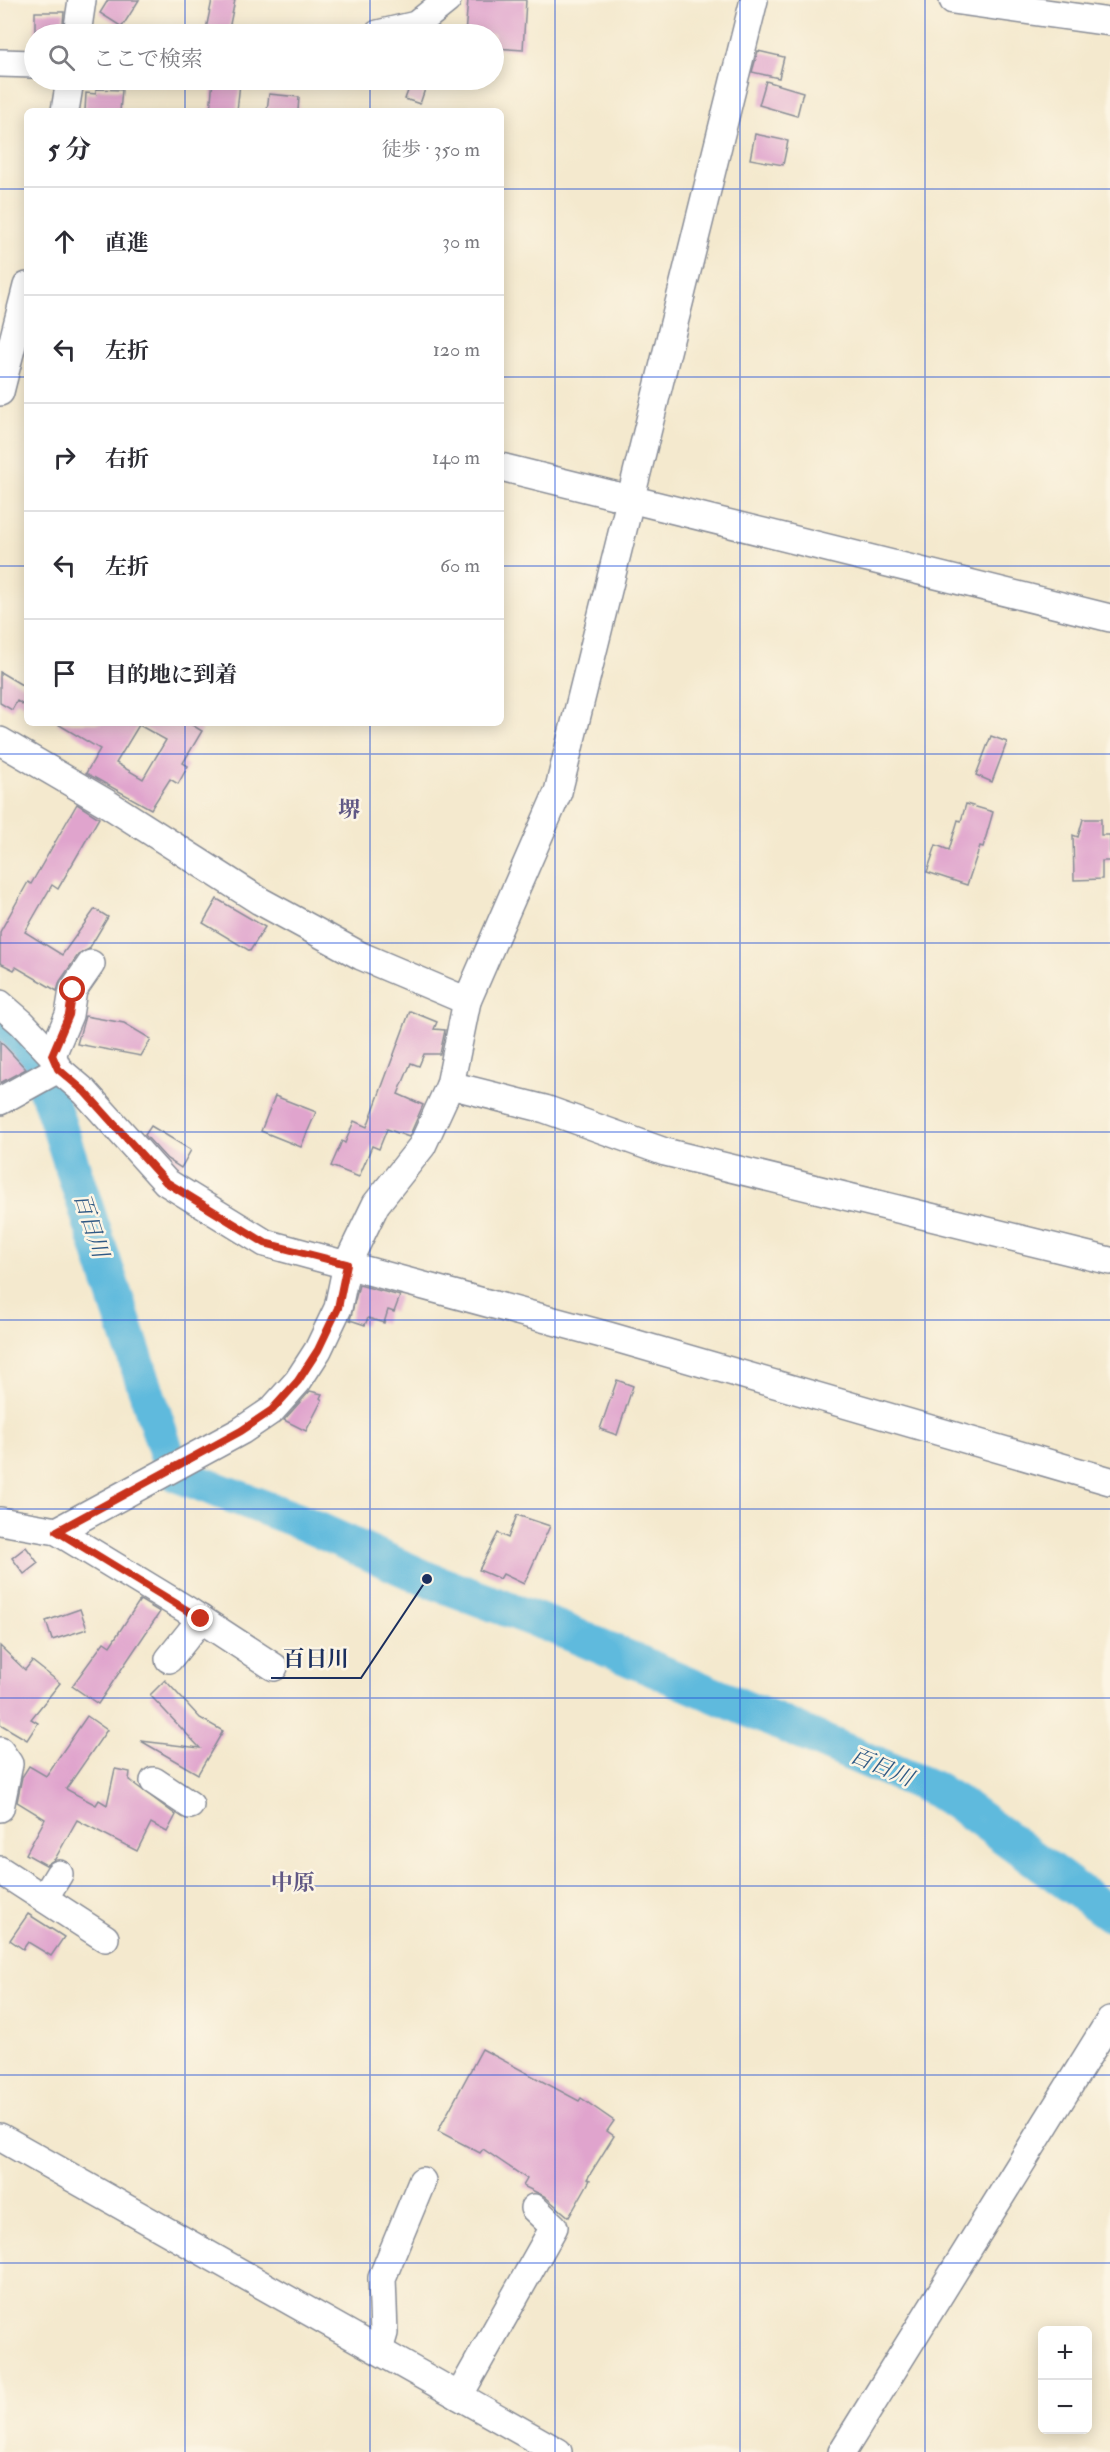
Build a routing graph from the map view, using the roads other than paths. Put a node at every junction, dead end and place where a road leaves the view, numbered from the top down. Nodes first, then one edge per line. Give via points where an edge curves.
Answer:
1 (82, 0) edge
2 (447, 0) edge
3 (754, 0) edge
4 (953, 0) edge
5 (1110, 22) edge
6 (78, 24) edge
7 (417, 24) edge
8 (0, 63) edge
9 (24, 64) edge
10 (68, 90) edge
11 (65, 108) edge
12 (24, 299) edge
13 (13, 346) edge
14 (0, 392) edge
15 (504, 468) edge
16 (630, 499) junction
17 (1110, 618) edge
18 (0, 741) edge
19 (91, 964) dead end
20 (467, 1001) junction
21 (0, 1004) edge
22 (47, 1071) junction
23 (450, 1085) junction
24 (0, 1101) edge
25 (1110, 1261) edge
26 (347, 1264) junction
27 (1110, 1481) edge
28 (0, 1521) edge
29 (57, 1531) junction
30 (201, 1619) junction
31 (169, 1659) dead end
32 (274, 1667) dead end
33 (0, 1751) edge
34 (154, 1781) dead end
35 (190, 1805) dead end
36 (0, 1808) edge
37 (0, 1870) edge
38 (59, 1874) dead end
39 (45, 1897) junction
40 (105, 1938) dead end
41 (1110, 2020) edge
42 (0, 2137) edge
43 (422, 2181) dead end
44 (534, 2208) dead end
45 (379, 2350) junction
46 (459, 2396) junction
47 (558, 2452) edge
48 (842, 2452) edge

1 - 6 street
2 - 7 street
3 - 16 street
4 - 5 street
8 - 9 street
10 - 11 street
12 - 13 street
13 - 14 street
15 - 16 street
16 - 17 street
16 - 20 street via 558,792
18 - 20 street via 260,901 361,956
19 - 22 street via 73,990 69,1015
20 - 23 street
21 - 22 street via 22,1023
22 - 24 street
22 - 26 street via 85,1092 166,1182 193,1188 265,1243
23 - 25 street via 544,1109 665,1152
23 - 26 street via 422,1146 376,1204
26 - 27 street
26 - 29 street via 338,1308 318,1350 272,1410 241,1431
28 - 29 street
29 - 30 street
30 - 31 street
30 - 32 street
33 - 36 street via 9,1764
34 - 35 street
37 - 39 street
38 - 39 street
39 - 40 street
41 - 48 street
42 - 45 street
43 - 45 street via 382,2278 384,2333
44 - 46 street via 554,2227
45 - 46 street
46 - 47 street

